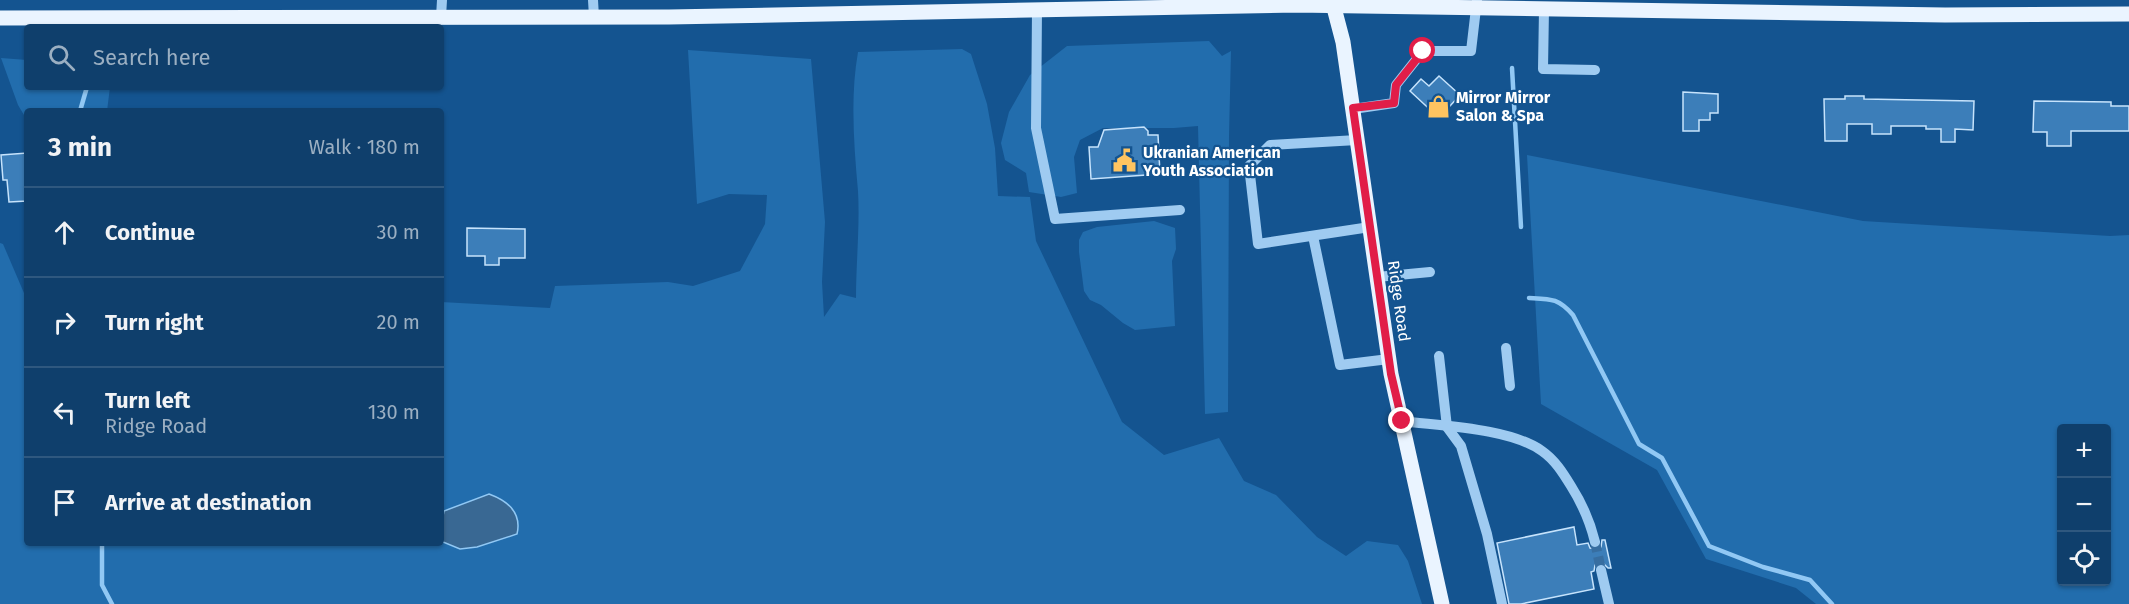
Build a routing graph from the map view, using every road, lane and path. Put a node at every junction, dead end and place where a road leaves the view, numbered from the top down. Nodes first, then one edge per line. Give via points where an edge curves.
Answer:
1 (442, 0) edge
2 (593, 0) edge
3 (1333, 3) edge
4 (1477, 4) edge
5 (1632, 5) edge
6 (928, 6) edge
7 (1036, 9) junction
8 (1544, 9) junction
9 (2129, 14) edge
10 (441, 17) junction
11 (594, 17) junction
12 (0, 18) edge
13 (1595, 70) dead end
14 (1353, 108) junction
15 (1357, 140) junction
16 (1180, 210) dead end
17 (1370, 227) junction
18 (1313, 236) junction
19 (1430, 272) dead end
20 (1377, 277) junction
21 (1506, 348) dead end
22 (1439, 356) dead end
23 (1389, 359) junction
24 (1510, 386) dead end
25 (1402, 421) junction
26 (1447, 427) junction
27 (1595, 542) tunnel mouth
28 (1600, 570) tunnel mouth
29 (1443, 604) edge
30 (1502, 604) edge
31 (1609, 604) edge

1 - 10 lane
2 - 11 lane
3 - 4 main road
3 - 7 main road
3 - 14 main road, Ridge Road
4 - 8 main road
4 - 14 lane via 1471,51 1423,51 1396,85 1394,103
5 - 8 main road
5 - 9 main road via 1945,15
6 - 7 main road
6 - 11 main road
7 - 16 lane via 1036,128 1054,219
8 - 13 lane via 1543,69
10 - 11 main road
10 - 12 main road
14 - 15 main road, Ridge Road
15 - 17 main road, Ridge Road
15 - 18 lane via 1270,144 1249,166 1258,244
17 - 18 lane
17 - 20 main road, Ridge Road
18 - 23 lane via 1340,365
19 - 20 lane
20 - 23 main road, Ridge Road
21 - 24 lane
22 - 26 lane
23 - 25 main road, Ridge Road
25 - 26 lane
25 - 29 main road, Ridge Road
26 - 27 lane via 1510,437 1541,450 1560,468 1583,506
26 - 30 lane via 1461,446 1487,534
28 - 31 lane

